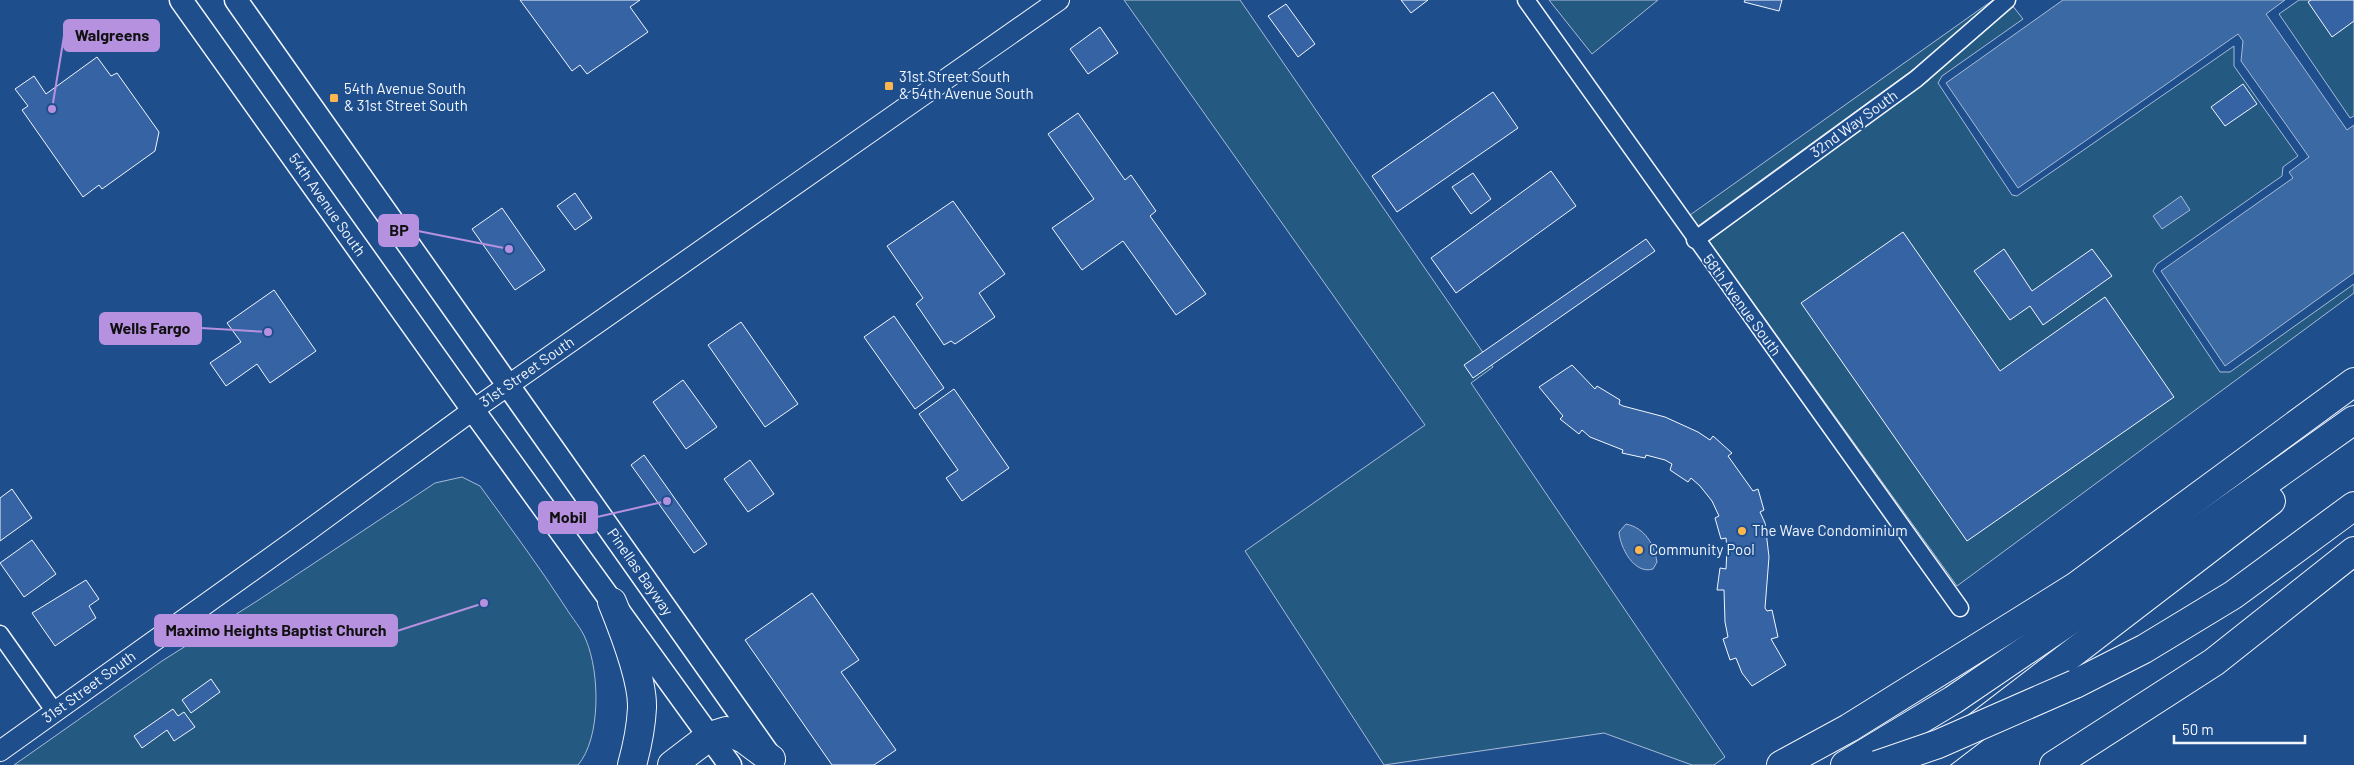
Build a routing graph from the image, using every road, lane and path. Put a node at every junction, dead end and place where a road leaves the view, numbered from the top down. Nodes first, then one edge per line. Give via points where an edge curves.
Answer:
1 (181, 0) edge
2 (236, 0) edge
3 (1059, 0) edge
4 (1526, 0) edge
5 (2007, 0) edge
6 (1695, 240) junction
7 (2354, 382) edge
8 (509, 384) junction
9 (473, 410) junction
10 (2352, 422) edge
11 (2354, 506) edge
12 (2354, 551) edge
13 (612, 602) junction
14 (1960, 608) dead end
15 (0, 634) edge
16 (55, 712) junction
17 (710, 736) junction
18 (0, 750) edge
19 (772, 759) joint
20 (632, 765) edge
21 (672, 765) edge
22 (730, 765) edge
23 (1780, 765) edge
24 (1845, 765) edge
25 (1877, 765) edge
26 (1927, 765) edge
27 (2054, 765) edge

1 - 9 main road, 54th Avenue South
2 - 8 main road
3 - 8 street, 31st Street South
4 - 6 street, 58th Avenue South
5 - 6 street, 32nd Way South via 1916,79
6 - 14 street, 58th Avenue South
7 - 23 highway via 2075,587 1849,728
8 - 9 street, 31st Street South
8 - 19 main road, Pinellas Bayway
9 - 13 main road
9 - 16 street, 31st Street South
10 - 24 highway via 1961,695
10 - 26 highway via 2305,474
11 - 25 highway, bridge via 2233,595 2144,649 2075,684 1938,744
12 - 27 highway via 2214,662
13 - 17 main road
13 - 20 highway via 628,642 642,707
15 - 16 street
16 - 18 street, 31st Street South
17 - 19 highway via 726,731 744,739
17 - 21 highway
17 - 22 main road

